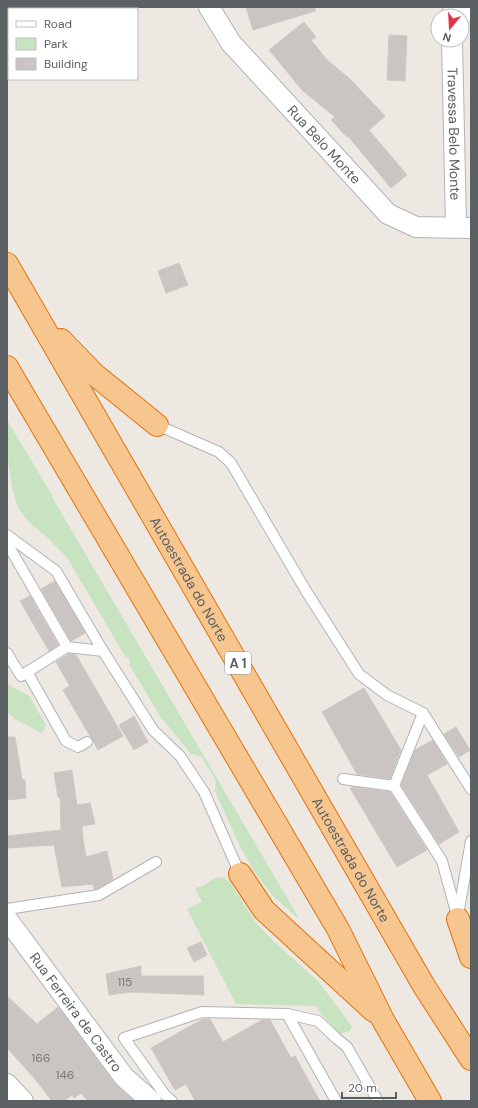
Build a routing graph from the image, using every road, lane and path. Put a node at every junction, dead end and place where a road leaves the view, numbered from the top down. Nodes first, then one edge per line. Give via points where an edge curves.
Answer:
1 (209, 7) edge
2 (453, 48) edge
3 (464, 228) edge
4 (7, 264) edge
5 (37, 315) junction
6 (7, 366) edge
7 (157, 425) joint
8 (7, 535) edge
9 (7, 543) edge
10 (67, 647) junction
11 (103, 651) junction
12 (7, 653) edge
13 (27, 672) junction
14 (423, 713) junction
15 (88, 742) dead end
16 (343, 779) dead end
17 (394, 786) junction
18 (471, 789) edge
19 (471, 841) edge
20 (156, 862) dead end
21 (240, 874) joint
22 (7, 909) edge
23 (7, 919) edge
24 (458, 919) junction
25 (471, 957) edge
26 (287, 1014) junction
27 (383, 1020) junction
28 (471, 1059) edge
29 (7, 1084) edge
30 (23, 1101) edge
31 (151, 1101) edge
32 (172, 1101) edge
33 (336, 1101) edge
34 (378, 1101) edge
35 (430, 1101) edge

1 - 3 street, Rua Belo Monte via 231,43 388,214 416,227
2 - 3 street, Travessa Belo Monte
4 - 5 highway, Autoestrada do Norte / A 1
5 - 7 highway via 94,374
5 - 28 highway, Autoestrada do Norte / A 1 via 424,986
6 - 27 highway via 338,929
7 - 14 lane via 219,452 231,463 306,591 359,674 387,695
8 - 11 lane via 56,571
9 - 10 lane
10 - 11 lane
10 - 13 lane
11 - 21 lane via 153,730 180,756 204,792
12 - 13 lane via 21,676
13 - 15 lane via 66,741 78,747
14 - 17 lane
14 - 18 lane
16 - 17 lane
17 - 24 lane via 442,861
19 - 24 lane
20 - 22 lane via 99,895
21 - 27 highway via 264,910
23 - 31 street, Rua Ferreira de Castro via 124,1077
24 - 25 highway
26 - 32 lane via 202,1012 124,1038
26 - 33 lane
26 - 34 lane via 318,1021 347,1047
27 - 35 highway
29 - 30 street

